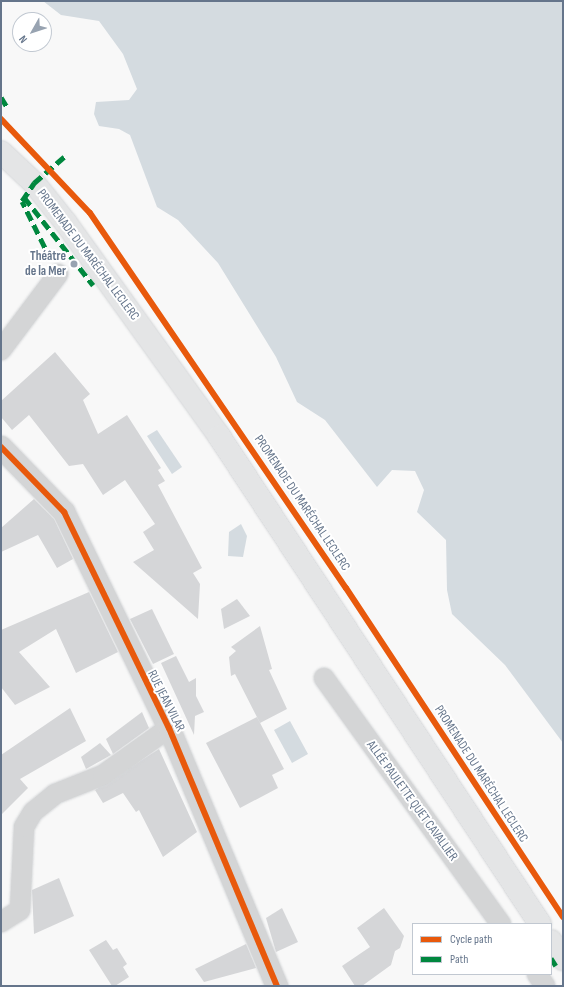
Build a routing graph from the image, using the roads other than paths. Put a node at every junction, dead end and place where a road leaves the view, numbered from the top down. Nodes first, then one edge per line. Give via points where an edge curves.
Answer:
1 (1, 152) edge
2 (58, 274) dead end
3 (1, 350) edge
4 (1, 447) edge
5 (324, 678) dead end
6 (169, 728) junction
7 (1, 922) edge
8 (500, 923) edge
9 (539, 923) edge
10 (552, 942) edge
11 (563, 959) edge
12 (538, 975) edge
13 (277, 986) edge
14 (545, 986) edge

1 - 9 main road, PROMENADE DU MARÉCHAL LECLERC via 34,183 66,223 219,436
2 - 3 street
4 - 6 street, RUE JEAN VILAR via 64,512
5 - 8 street, ALLÉE PAULETTE QUET CAVALLIER
6 - 7 street via 103,775 55,794 33,812 24,827 20,910
6 - 13 street, RUE JEAN VILAR
10 - 11 main road
12 - 14 street

